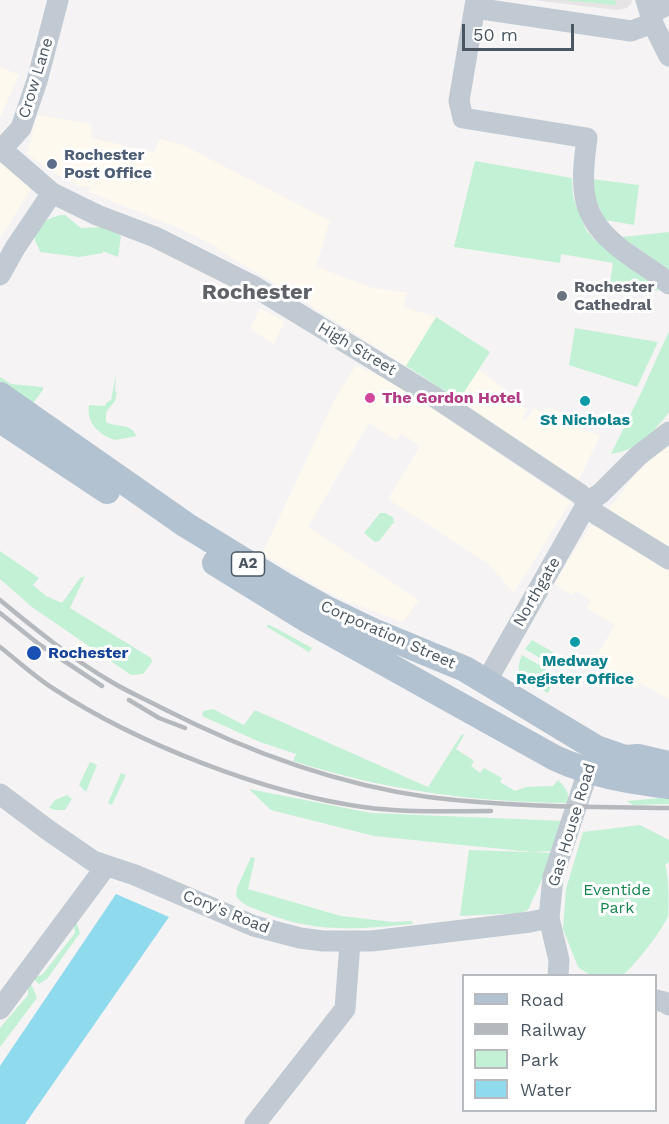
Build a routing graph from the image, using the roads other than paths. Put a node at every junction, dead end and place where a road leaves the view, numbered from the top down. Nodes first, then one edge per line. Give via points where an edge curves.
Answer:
1 (58, 0) edge
2 (475, 4) edge
3 (655, 10) edge
4 (669, 56) edge
5 (1, 148) edge
6 (52, 193) junction
7 (0, 275) edge
8 (669, 284) edge
9 (0, 395) edge
10 (0, 420) edge
11 (669, 432) edge
12 (588, 502) junction
13 (669, 559) edge
14 (486, 682) junction
15 (486, 720) junction
16 (554, 723) junction
17 (596, 748) junction
18 (638, 757) junction
19 (669, 764) edge
20 (587, 772) junction
21 (669, 786) edge
22 (0, 795) edge
23 (102, 865) junction
24 (549, 918) junction
25 (350, 942) junction
26 (560, 974) edge
27 (0, 1009) edge
28 (255, 1124) edge

1 - 5 street, Crow Lane via 21,128
2 - 3 street via 631,31
2 - 8 street via 459,101 463,118 587,138 582,189 595,223 611,242
3 - 4 street
5 - 6 street, High Street
6 - 7 street
6 - 12 street, High Street via 155,237 255,287 432,396
9 - 14 main road, Corporation Street / A2 via 152,503 284,585 351,622 452,663
10 - 15 main road, Corporation Street / A2 via 267,597
11 - 12 street
12 - 13 street, High Street via 596,514
12 - 14 street, Northgate
14 - 15 main road
14 - 16 main road, Corporation Street / A2
15 - 20 main road, Corporation Street / A2
16 - 17 main road, Corporation Street / A2
16 - 18 main road, A2 via 574,719 630,747
17 - 18 main road, Corporation Street / A2 via 625,758
17 - 20 street, Gas House Road
18 - 19 main road, Corporation Street / A2
20 - 21 main road, Corporation Street / A2
20 - 24 street, Gas House Road via 553,878
22 - 23 street, Cory's Road
23 - 25 street, Cory's Road via 130,873 254,926 300,938
23 - 27 street via 101,873
24 - 25 street, Cory's Road
24 - 26 street, Gas House Road
25 - 28 street via 345,1009

